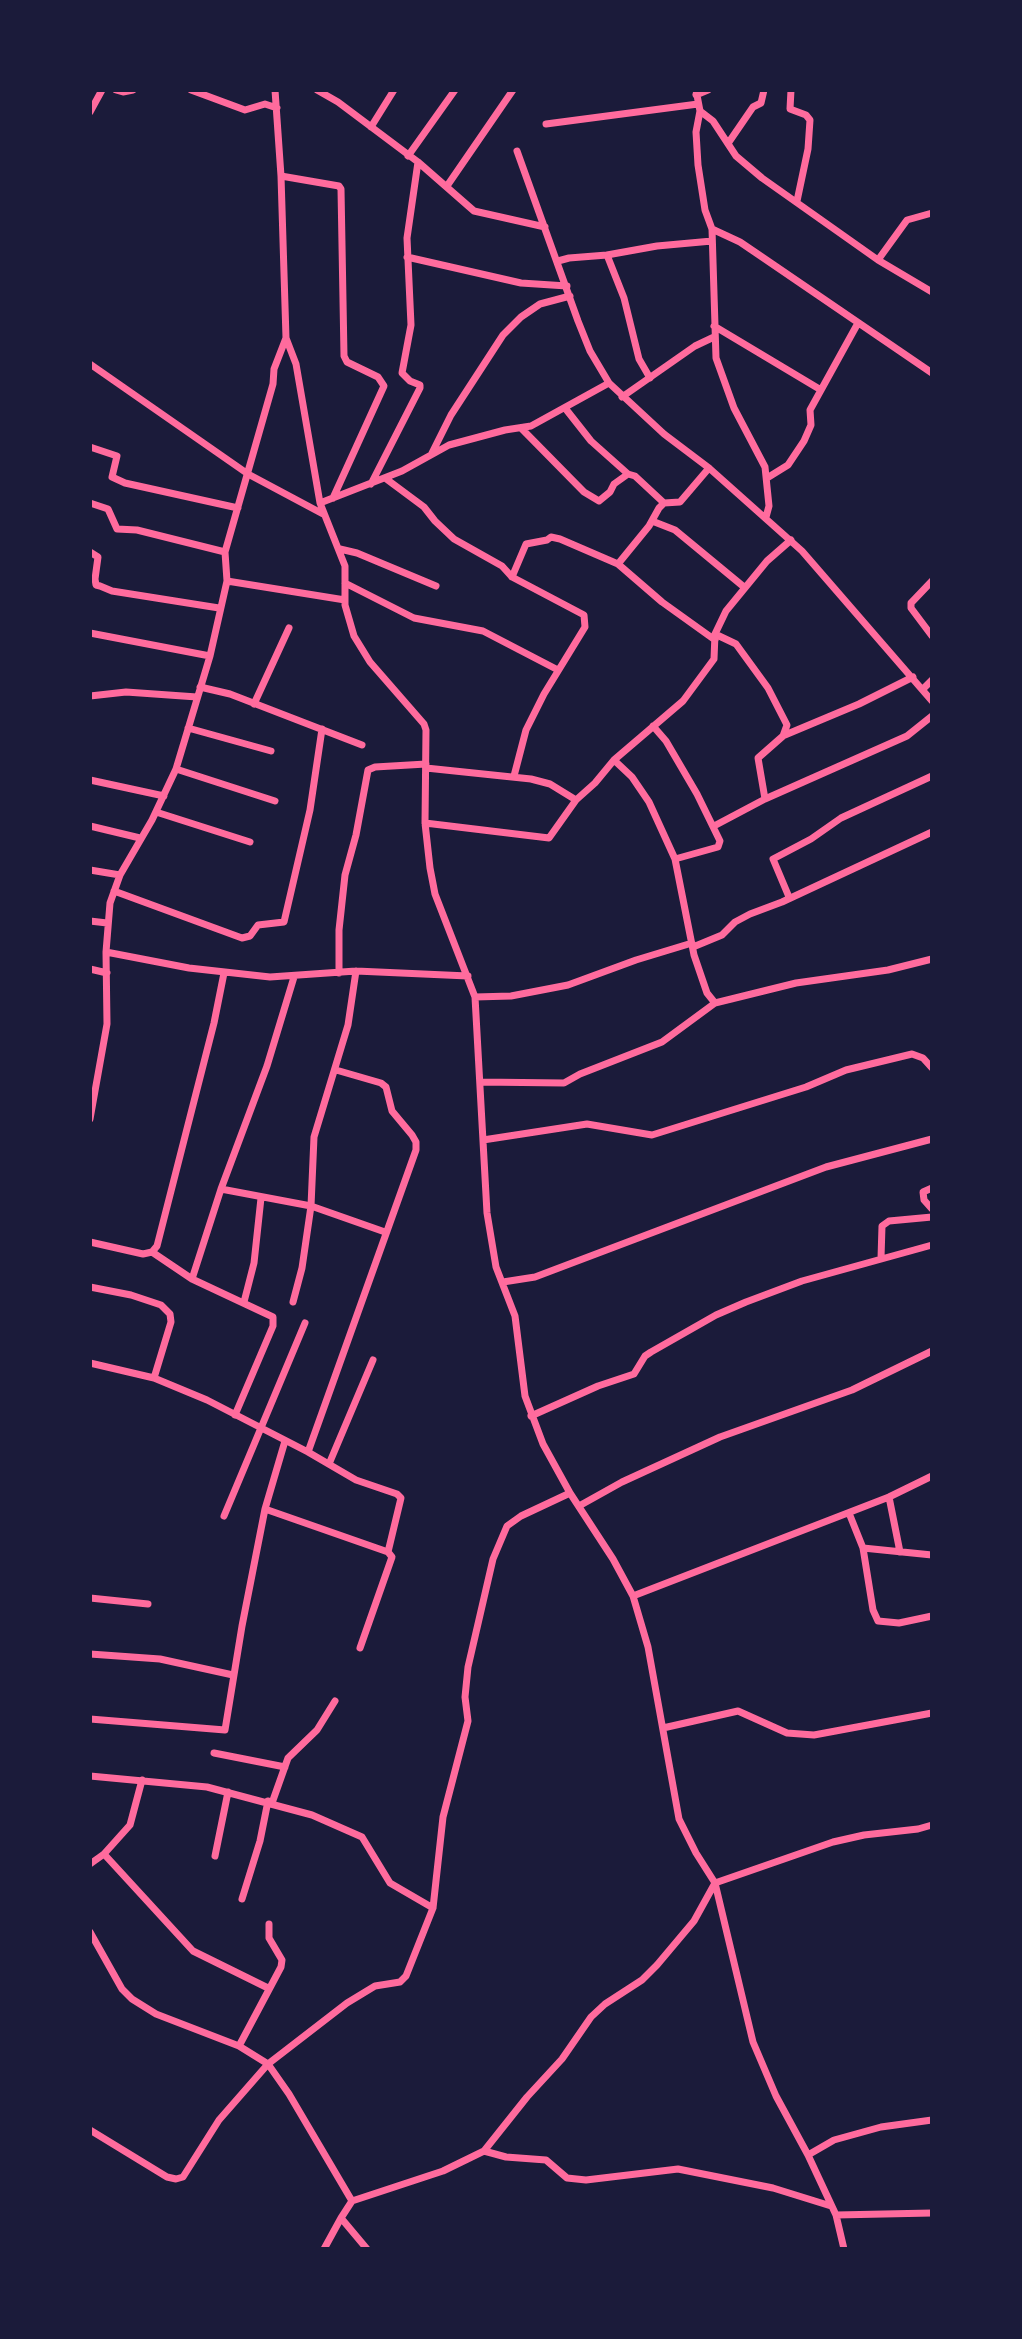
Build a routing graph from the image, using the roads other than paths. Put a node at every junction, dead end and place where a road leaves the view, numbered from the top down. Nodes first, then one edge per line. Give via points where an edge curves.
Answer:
1 (102, 90) edge
2 (116, 90) edge
3 (133, 90) edge
4 (191, 90) edge
5 (275, 90) edge
6 (317, 90) edge
7 (394, 90) edge
8 (455, 90) edge
9 (513, 90) edge
10 (708, 90) edge
11 (764, 90) edge
12 (791, 90) edge
13 (696, 92) edge
14 (277, 108) junction
15 (699, 108) junction
16 (90, 112) edge
17 (546, 124) dead end
18 (371, 127) junction
19 (729, 142) junction
20 (517, 151) dead end
21 (408, 156) junction
22 (418, 162) junction
23 (281, 176) junction
24 (447, 186) junction
25 (797, 201) junction
26 (932, 213) edge
27 (545, 227) junction
28 (712, 229) junction
29 (712, 241) junction
30 (607, 255) junction
31 (407, 257) junction
32 (878, 260) junction
33 (558, 261) junction
34 (567, 286) junction
35 (932, 292) edge
36 (570, 296) junction
37 (858, 323) junction
38 (714, 326) junction
39 (714, 337) junction
40 (286, 338) junction
41 (90, 364) edge
42 (932, 373) edge
43 (650, 378) junction
44 (609, 383) junction
45 (821, 390) junction
46 (622, 397) junction
47 (565, 408) junction
48 (522, 429) junction
49 (90, 447) edge
50 (432, 453) junction
51 (709, 468) junction
52 (248, 474) junction
53 (628, 474) junction
54 (385, 478) junction
55 (767, 478) junction
56 (371, 484) junction
57 (333, 498) junction
58 (90, 503) edge
59 (320, 503) junction
60 (664, 503) junction
61 (238, 508) junction
62 (325, 515) junction
63 (766, 517) junction
64 (652, 521) junction
65 (791, 540) junction
66 (340, 549) junction
67 (90, 552) edge
68 (225, 552) junction
69 (618, 564) junction
70 (512, 577) junction
71 (227, 581) junction
72 (932, 581) edge
73 (345, 583) junction
74 (96, 585) junction
75 (436, 586) dead end
76 (744, 587) junction
77 (90, 592) edge
78 (345, 600) junction
79 (219, 608) junction
80 (289, 628) dead end
81 (90, 633) edge
82 (932, 636) edge
83 (715, 637) junction
84 (210, 656) junction
85 (558, 670) junction
86 (913, 677) junction
87 (932, 680) edge
88 (200, 687) junction
89 (923, 689) junction
90 (90, 696) edge
91 (197, 697) junction
92 (932, 701) edge
93 (254, 704) junction
94 (932, 716) edge
95 (653, 726) junction
96 (188, 728) junction
97 (322, 729) junction
98 (783, 736) junction
99 (362, 745) dead end
100 (271, 751) dead end
101 (614, 760) junction
102 (426, 766) junction
103 (176, 769) junction
104 (514, 776) junction
105 (932, 776) edge
106 (90, 780) edge
107 (164, 796) junction
108 (765, 799) junction
109 (576, 800) junction
110 (275, 801) dead end
111 (156, 812) junction
112 (425, 823) junction
113 (90, 826) edge
114 (714, 826) junction
115 (932, 832) edge
116 (140, 838) junction
117 (250, 842) dead end
118 (675, 859) junction
119 (90, 870) edge
120 (120, 875) junction
121 (114, 891) junction
122 (789, 897) junction
123 (90, 921) edge
124 (107, 923) junction
125 (693, 945) junction
126 (106, 952) junction
127 (932, 959) edge
128 (90, 969) edge
129 (356, 971) junction
130 (107, 973) junction
131 (224, 973) junction
132 (339, 973) junction
133 (468, 976) junction
134 (294, 977) junction
135 (475, 997) junction
136 (715, 1003) junction
137 (932, 1068) edge
138 (336, 1070) junction
139 (480, 1082) junction
140 (90, 1119) edge
141 (932, 1139) edge
142 (483, 1140) junction
143 (932, 1188) edge
144 (221, 1189) junction
145 (261, 1198) junction
146 (311, 1206) junction
147 (932, 1209) edge
148 (932, 1217) edge
149 (385, 1232) junction
150 (90, 1242) edge
151 (932, 1245) edge
152 (152, 1252) junction
153 (881, 1258) junction
154 (192, 1279) junction
155 (503, 1282) junction
156 (90, 1287) edge
157 (244, 1302) junction
158 (293, 1302) dead end
159 (305, 1323) dead end
160 (932, 1351) edge
161 (373, 1360) dead end
162 (90, 1363) edge
163 (154, 1378) junction
164 (235, 1415) junction
165 (531, 1416) junction
166 (260, 1428) junction
167 (285, 1441) junction
168 (308, 1452) junction
169 (329, 1464) junction
170 (932, 1476) edge
171 (570, 1493) junction
172 (889, 1497) junction
173 (579, 1506) junction
174 (265, 1509) junction
175 (849, 1513) junction
176 (224, 1516) dead end
177 (863, 1548) junction
178 (388, 1552) junction
179 (900, 1552) junction
180 (932, 1555) edge
181 (633, 1596) junction
182 (90, 1598) edge
183 (148, 1604) dead end
184 (932, 1616) edge
185 (360, 1648) dead end
186 (90, 1654) edge
187 (233, 1675) junction
188 (335, 1701) dead end
189 (932, 1713) edge
190 (90, 1719) edge
191 (663, 1728) junction
192 (214, 1753) dead end
193 (285, 1767) junction
194 (90, 1776) edge
195 (142, 1780) junction
196 (228, 1792) junction
197 (270, 1802) junction
198 (932, 1825) edge
199 (104, 1854) junction
200 (215, 1856) dead end
201 (90, 1864) edge
202 (715, 1883) junction
203 (242, 1899) dead end
204 (433, 1908) junction
205 (269, 1924) dead end
206 (90, 1932) edge
207 (268, 1988) junction
208 (239, 2046) junction
209 (268, 2064) junction
210 (932, 2120) edge
211 (90, 2130) edge
212 (484, 2151) junction
213 (808, 2155) junction
214 (352, 2201) junction
215 (831, 2206) junction
216 (932, 2213) edge
217 (836, 2215) junction
218 (341, 2218) junction
219 (324, 2249) edge
220 (367, 2249) edge
221 (844, 2249) edge

1 - 16 street
2 - 3 street
4 - 14 street via 245,110 265,104
5 - 14 street
6 - 18 street
7 - 18 street
8 - 21 street
9 - 24 street
10 - 13 street
11 - 19 street via 761,103
12 - 25 street via 790,109 810,120
13 - 15 street
14 - 23 street
15 - 17 street
15 - 19 street
15 - 28 street via 698,165
18 - 21 street
19 - 25 street via 749,168
20 - 27 street
21 - 22 street
22 - 24 street
22 - 31 street
23 - 40 street
23 - 57 street via 341,189 344,356 384,386
24 - 27 street via 474,211
25 - 32 street
26 - 32 street via 907,220
27 - 33 street
28 - 29 street
28 - 37 street via 740,242
29 - 30 street
29 - 38 street
30 - 33 street
30 - 43 street
31 - 34 street via 521,283
31 - 56 street via 411,325 402,373 420,388
32 - 35 street
33 - 34 street
34 - 36 street
36 - 44 street via 590,351
36 - 50 street via 540,304 503,335
37 - 42 street
37 - 45 street
38 - 39 street
38 - 45 street
39 - 43 street
39 - 55 street via 725,383
40 - 52 street
40 - 59 street via 296,364
41 - 52 street
43 - 46 street
44 - 46 street
44 - 47 street
45 - 55 street via 796,454
46 - 51 street
47 - 48 street
47 - 53 street
48 - 50 street
48 - 53 street via 599,501
49 - 61 street via 117,456 112,477 125,483
50 - 54 street
51 - 60 street via 680,502
51 - 63 street
52 - 61 street
52 - 62 street
53 - 60 street
54 - 56 street
54 - 70 street via 424,507 454,539
55 - 63 street
56 - 57 street
57 - 59 street
58 - 68 street via 108,509 117,529
59 - 62 street
60 - 64 street
61 - 68 street
62 - 66 street
63 - 65 street
64 - 69 street
64 - 76 street via 675,530
65 - 76 street
65 - 86 street
66 - 73 street
66 - 75 street
67 - 74 street via 98,557
68 - 71 street
69 - 70 street via 551,537 526,544
69 - 83 street
70 - 85 street via 584,615 585,627
71 - 78 street
71 - 79 street
72 - 82 street via 911,608
73 - 78 street
73 - 85 street via 414,618 483,631
74 - 77 street
74 - 79 street
76 - 83 street
78 - 102 street via 354,636 370,662 424,724
79 - 84 street
80 - 93 street
81 - 84 street
83 - 95 street via 714,659 683,701
83 - 98 street via 736,644 768,688 787,725
84 - 88 street
85 - 104 street via 526,730
86 - 89 street
86 - 98 street
87 - 89 street
88 - 91 street
88 - 93 street
89 - 92 street
90 - 91 street via 126,692
91 - 96 street
93 - 97 street
94 - 108 street via 907,736
95 - 101 street
95 - 114 street
96 - 100 street
96 - 103 street
97 - 99 street
97 - 121 street via 284,922 261,924 242,938
98 - 108 street via 758,758
101 - 109 street
101 - 118 street via 649,802
102 - 104 street
102 - 112 street
102 - 132 street via 368,770 345,875
103 - 107 street
103 - 110 street
104 - 109 street via 550,784
105 - 122 street via 841,818 773,859
106 - 107 street
107 - 111 street
108 - 114 street
109 - 112 street via 549,838
111 - 116 street
111 - 117 street
112 - 133 street via 435,894
113 - 116 street
114 - 118 street via 718,847
115 - 122 street
116 - 120 street
118 - 125 street
119 - 120 street
120 - 121 street
121 - 124 street
122 - 125 street via 735,922 722,935
123 - 124 street
124 - 126 street
125 - 135 street via 568,985
125 - 136 street
126 - 130 street
126 - 131 street
127 - 136 street
128 - 130 street
129 - 132 street
129 - 133 street
129 - 138 street
130 - 140 street via 107,1024
131 - 134 street
131 - 152 street
132 - 134 street
133 - 135 street
134 - 144 street
135 - 139 street
136 - 139 street via 662,1042 564,1083
137 - 142 street via 912,1054 846,1070 652,1135 587,1124
138 - 146 street via 314,1137
138 - 149 street via 386,1087 392,1111 416,1142
139 - 142 street
141 - 155 street via 826,1167 535,1277
142 - 155 street via 492,1250
143 - 147 street via 923,1192
144 - 145 street
144 - 154 street
145 - 146 street
145 - 157 street
146 - 149 street
146 - 158 street
148 - 153 street via 882,1226
149 - 168 street
150 - 152 street
151 - 153 street
152 - 154 street
153 - 165 street via 802,1281 716,1315 645,1356 634,1374
154 - 157 street
155 - 165 street via 515,1316
156 - 163 street via 161,1305 170,1314
157 - 164 street via 274,1321
159 - 166 street
160 - 173 street via 852,1390 720,1437
161 - 169 street
162 - 163 street
163 - 164 street
164 - 166 street
165 - 171 street
166 - 167 street
166 - 176 street
167 - 168 street
167 - 174 street
168 - 169 street
169 - 178 street via 401,1498
170 - 172 street
171 - 173 street
171 - 204 street via 507,1526 493,1559 468,1667 468,1721 443,1817
172 - 175 street
172 - 179 street
173 - 181 street
174 - 178 street
174 - 187 street
175 - 177 street
175 - 181 street
177 - 179 street
177 - 184 street via 878,1621
178 - 185 street via 391,1564
179 - 180 street
181 - 191 street
182 - 183 street
186 - 187 street via 160,1659
187 - 190 street via 225,1730
188 - 193 street
189 - 191 street via 814,1735 787,1733 738,1711
191 - 202 street via 679,1819
192 - 193 street
193 - 197 street
194 - 195 street
195 - 196 street
195 - 199 street via 130,1825
196 - 197 street
196 - 200 street
197 - 203 street
197 - 204 street via 362,1837 390,1883
198 - 202 street via 833,1842
199 - 201 street
199 - 207 street via 193,1951
202 - 212 street via 694,1921 657,1965 591,2017
202 - 213 street via 753,2042
204 - 209 street via 404,1979 375,1986 347,2003
205 - 207 street via 269,1938 282,1960
206 - 208 street via 132,1999 156,2014
207 - 208 street
208 - 209 street
209 - 211 street via 219,2120 183,2177 167,2177
209 - 214 street
210 - 213 street via 834,2140
212 - 214 street via 443,2171
212 - 215 street via 546,2160 567,2178 678,2169
213 - 215 street
214 - 218 street
215 - 217 street
216 - 217 street
217 - 221 street
218 - 219 street
218 - 220 street

